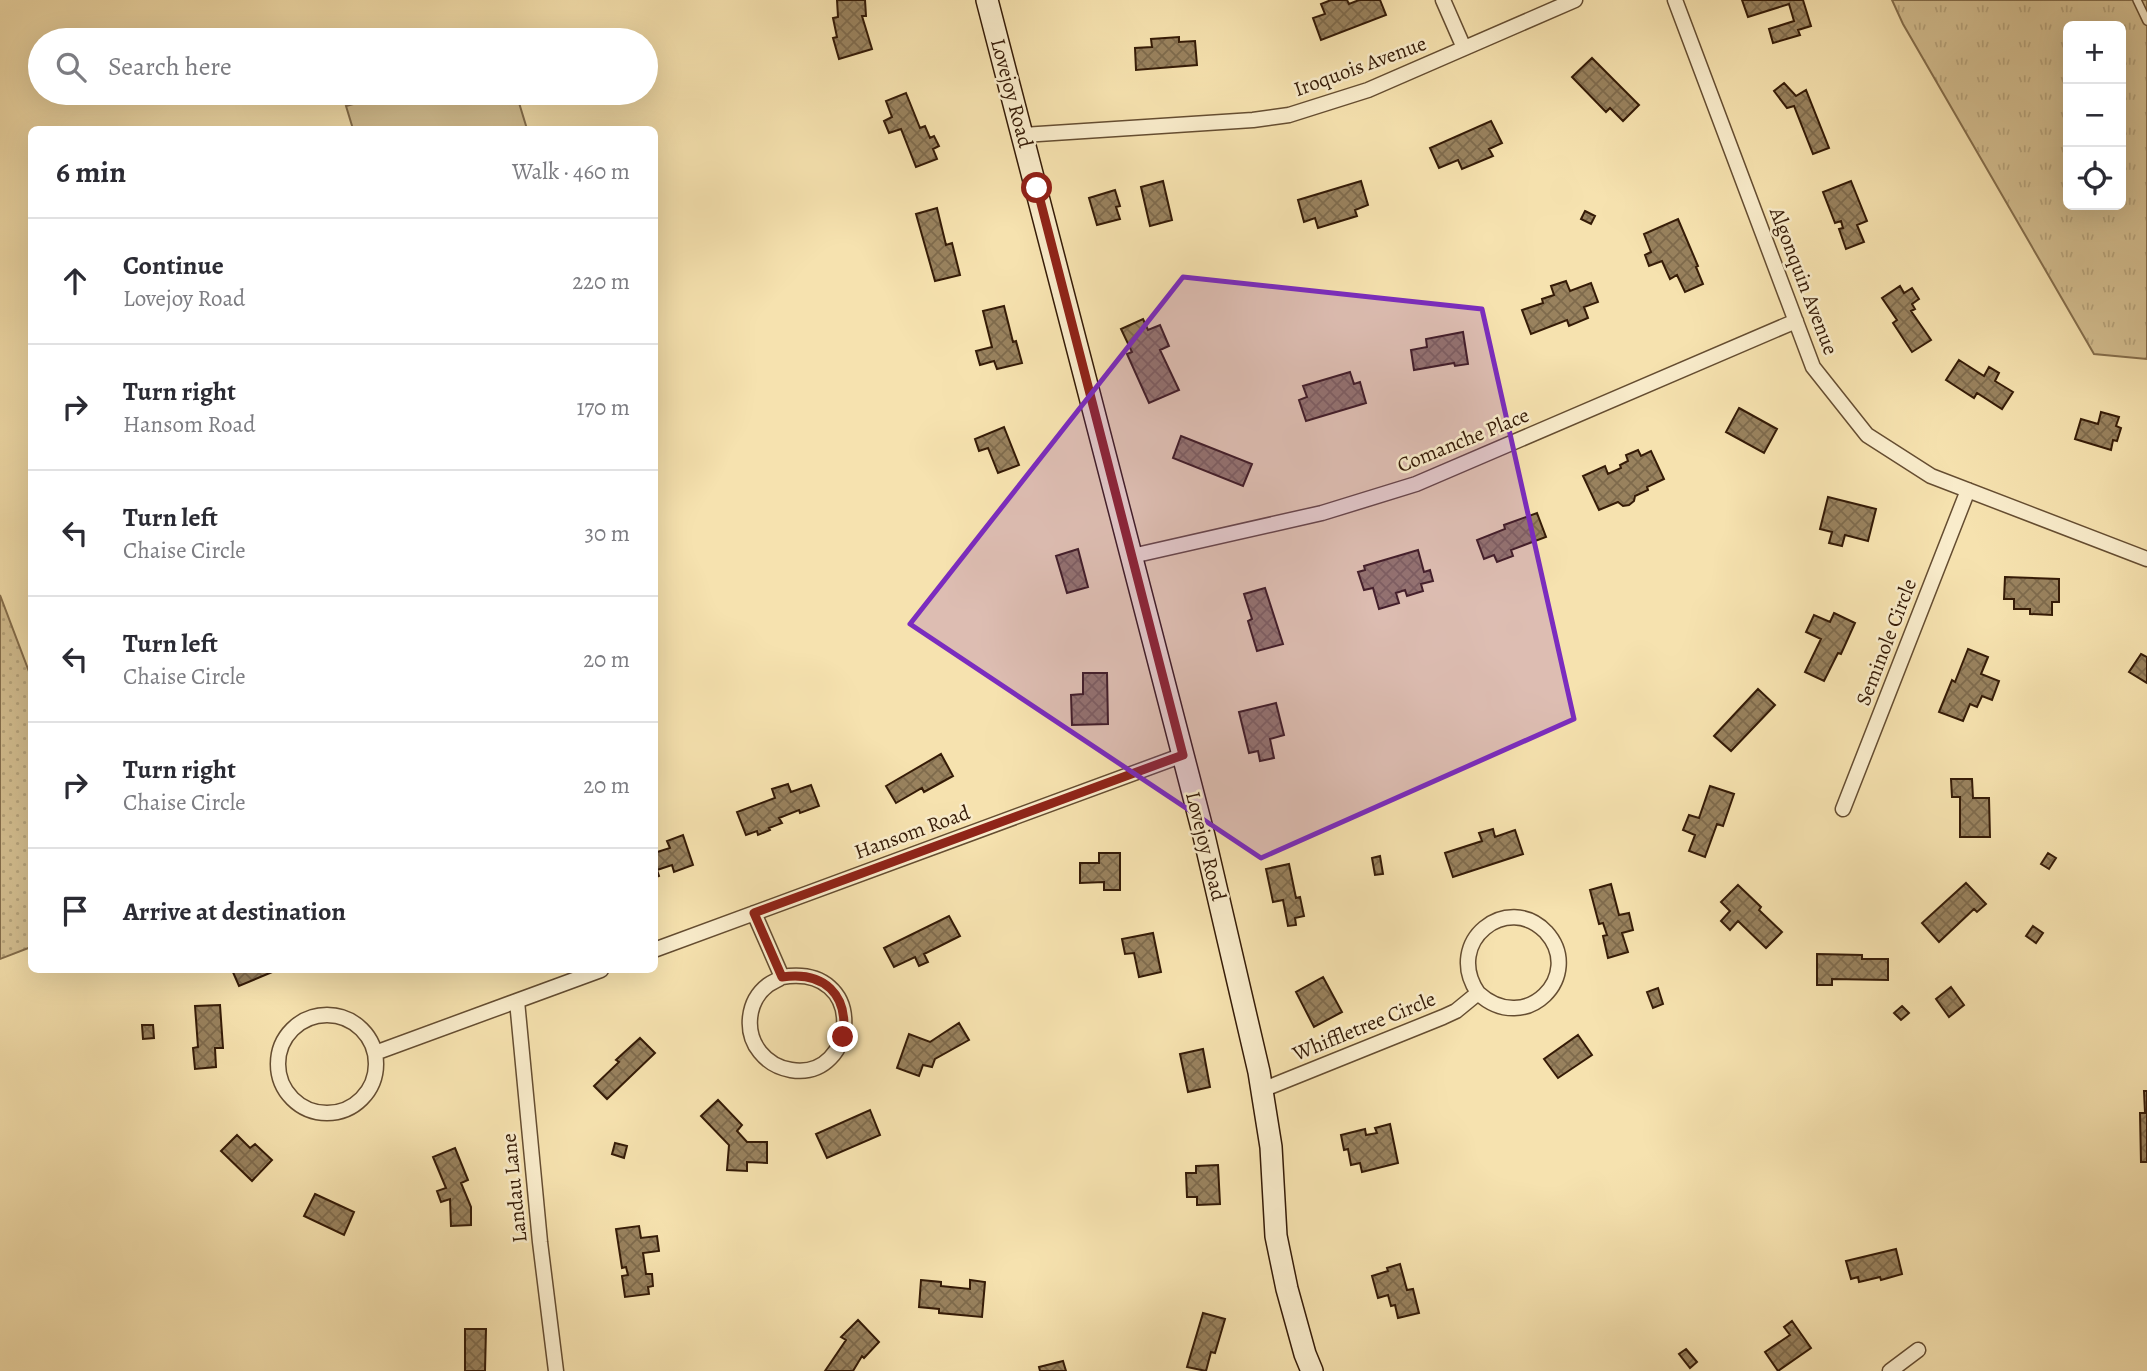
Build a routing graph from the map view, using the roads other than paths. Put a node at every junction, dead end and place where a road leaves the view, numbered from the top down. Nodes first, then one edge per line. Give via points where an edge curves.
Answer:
1 (987, 0) edge
2 (1443, 0) edge
3 (1575, 0) edge
4 (1675, 0) edge
5 (2137, 0) edge
6 (2147, 21) edge
7 (1464, 48) junction
8 (1023, 135) junction
9 (1796, 321) junction
10 (1968, 490) junction
11 (1132, 556) junction
12 (2147, 559) edge
13 (1183, 755) junction
14 (1843, 809) dead end
15 (754, 913) junction
16 (658, 949) edge
17 (593, 973) edge
18 (782, 977) junction
19 (1478, 993) junction
20 (517, 1000) junction
21 (375, 1053) junction
22 (1262, 1090) junction
23 (1919, 1350) dead end
24 (556, 1371) edge
25 (1312, 1371) edge
26 (1890, 1371) edge

1 - 8 main road, Lovejoy Road
2 - 7 street
3 - 7 street, Iroquois Avenue
4 - 9 street, Algonquin Avenue
5 - 6 lane
7 - 8 street, Iroquois Avenue via 1368,90 1289,115
8 - 11 main road, Lovejoy Road
9 - 10 street, Algonquin Avenue via 1813,367 1867,435 1931,475
9 - 11 street, Comanche Place via 1416,484 1322,513
10 - 12 street, Algonquin Avenue
10 - 14 street, Seminole Circle
11 - 13 main road, Lovejoy Road
13 - 15 street, Hansom Road
13 - 22 main road, Lovejoy Road
15 - 16 street, Hansom Road
15 - 18 street
17 - 20 street
18 - 18 street via 812,977 836,994 843,1007 843,1037 826,1061 811,1069 779,1067 765,1058 752,1037 750,1013 757,998
19 - 19 street via 1494,1005 1515,1009 1544,997 1558,970 1556,949 1545,931 1530,921 1511,918 1485,927 1467,958
19 - 22 street, Whiffletree Circle via 1443,1017
20 - 21 street
20 - 24 street, Landau Lane
21 - 21 street via 376,1069 363,1098 335,1113 303,1107 282,1084 278,1068 279,1052 297,1025 327,1015 357,1026
22 - 25 main road, Lovejoy Road via 1271,1147 1276,1237
23 - 26 street

